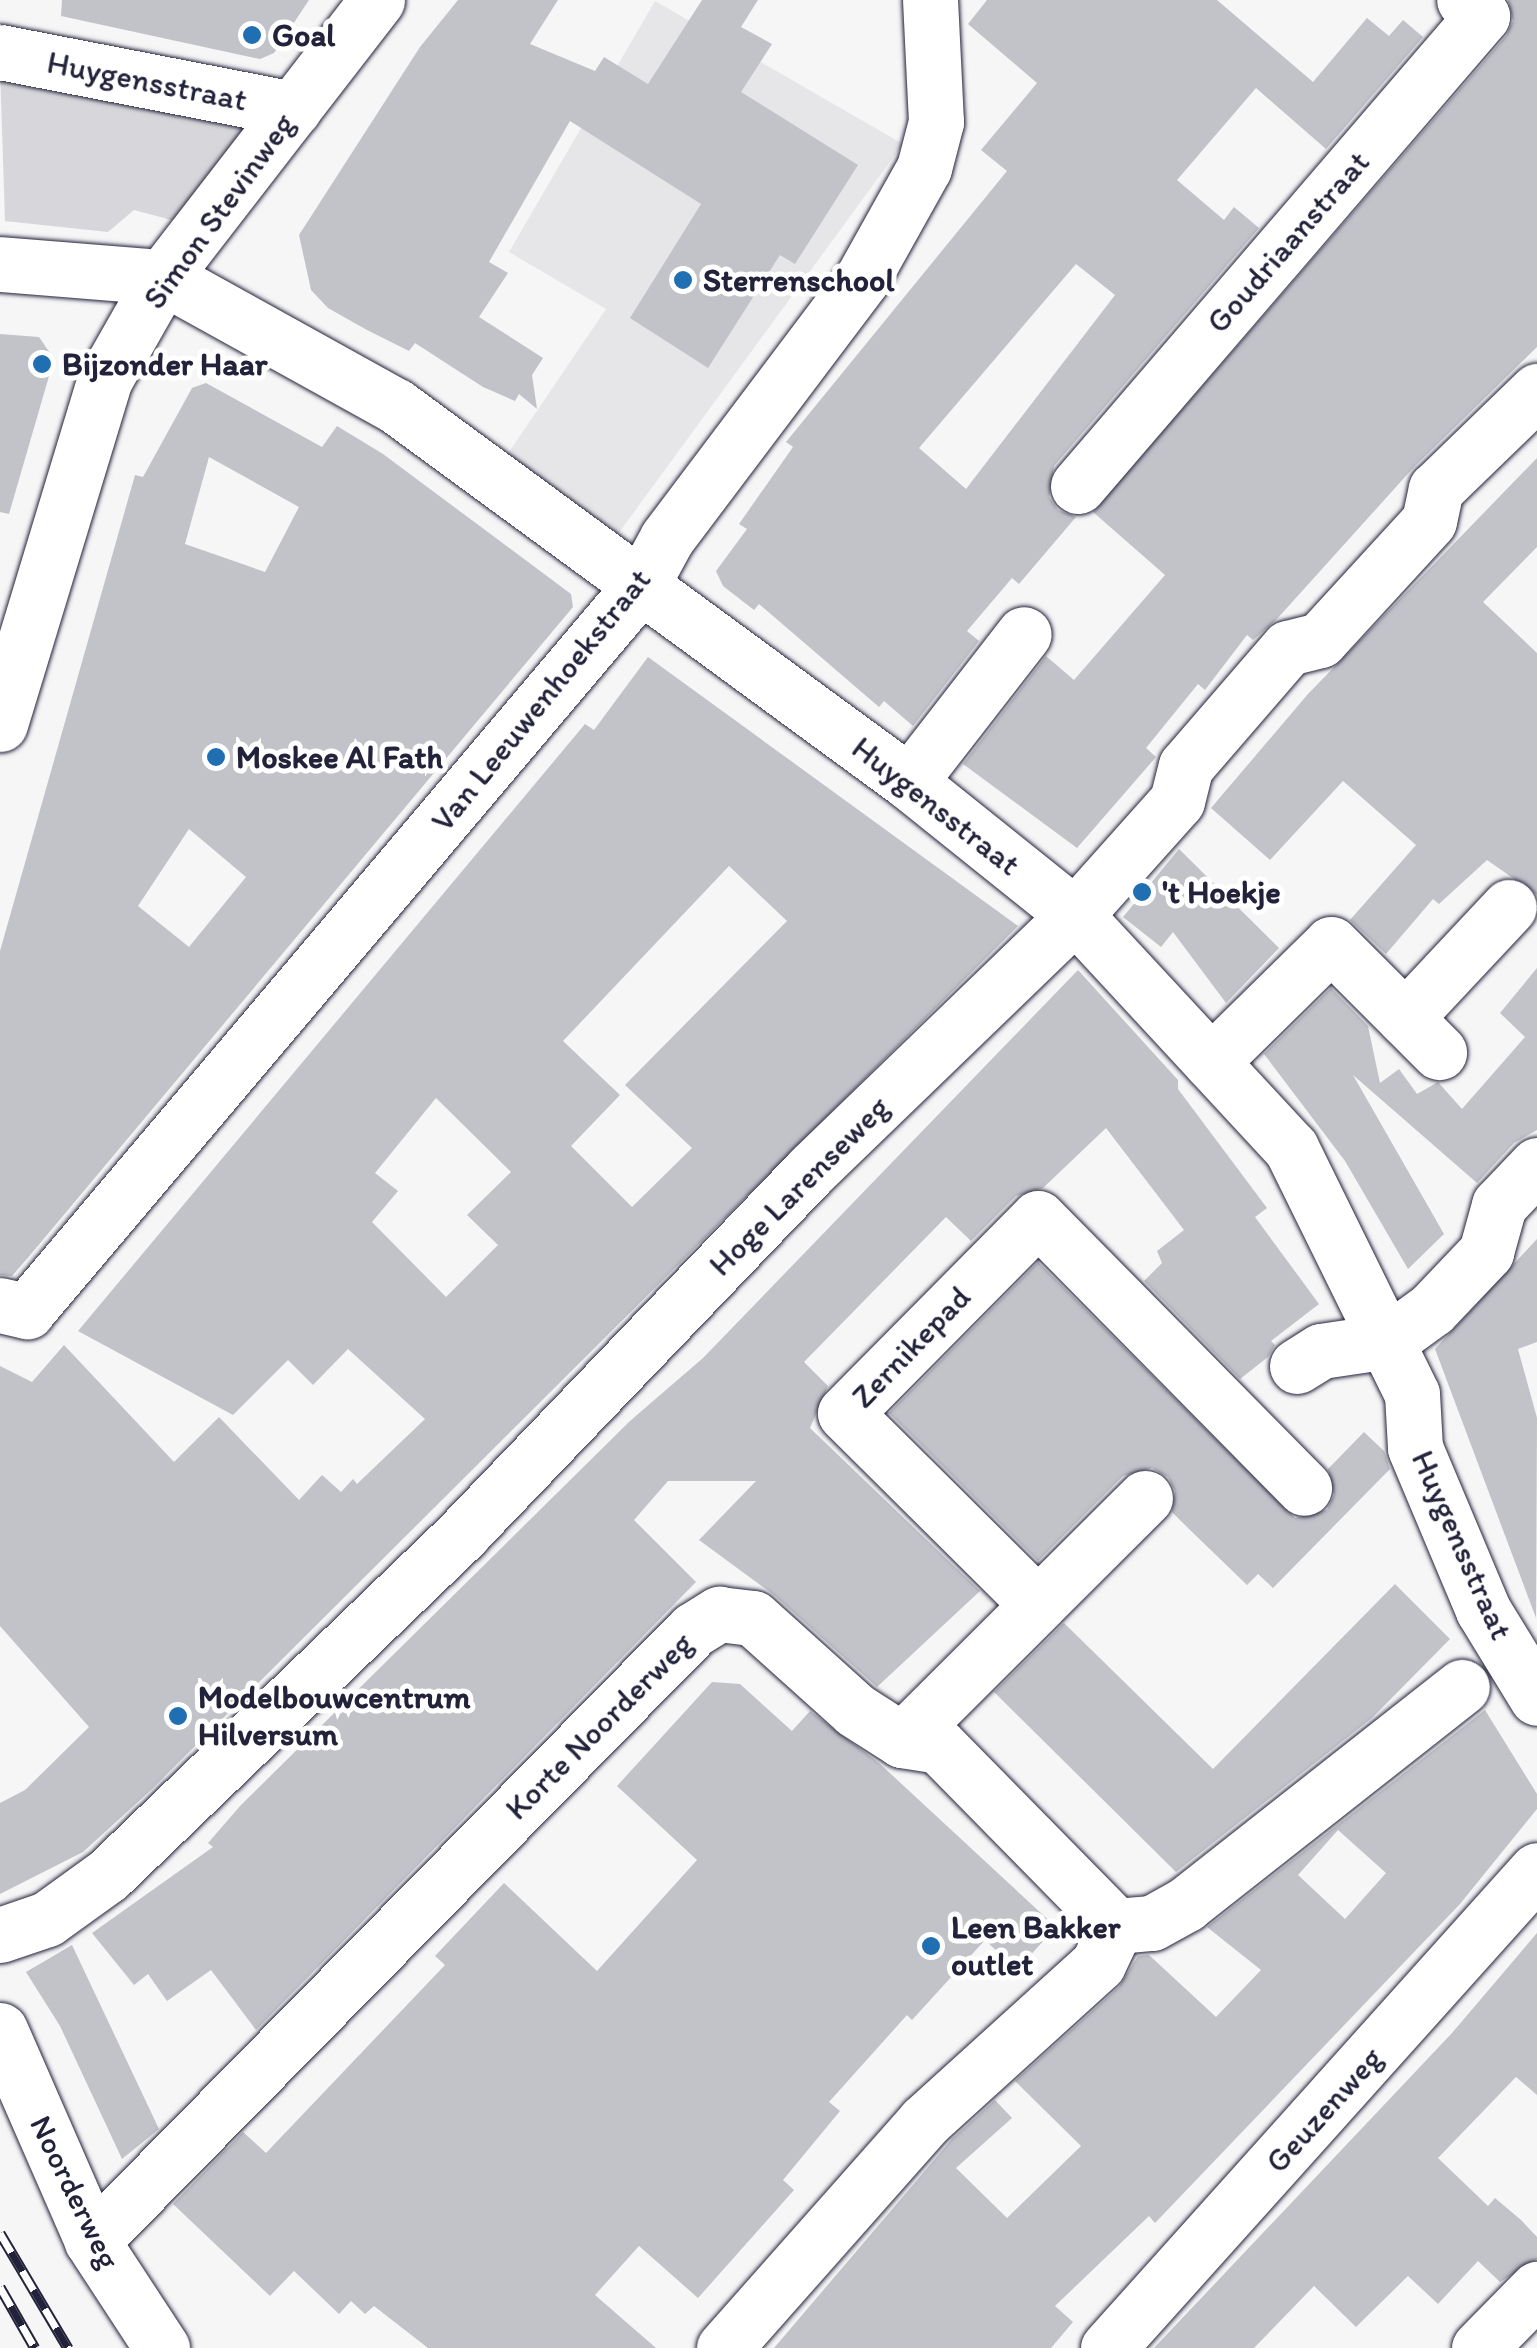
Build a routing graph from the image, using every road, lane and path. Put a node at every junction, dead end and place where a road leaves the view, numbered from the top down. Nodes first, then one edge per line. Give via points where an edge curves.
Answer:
1 (377, 0) edge
2 (930, 0) edge
3 (1464, 0) edge
4 (0, 52) edge
5 (294, 109) junction
6 (0, 264) edge
7 (163, 277) junction
8 (1537, 391) edge
9 (1078, 486) dead end
10 (642, 584) junction
11 (14, 622) edge
12 (1024, 634) dead end
13 (0, 724) edge
14 (909, 782) junction
15 (1510, 907) dead end
16 (1074, 915) junction
17 (1211, 1062) junction
18 (1537, 1165) edge
19 (0, 1305) edge
20 (1388, 1341) junction
21 (1226, 1413) junction
22 (1304, 1488) dead end
23 (1145, 1498) dead end
24 (1036, 1603) junction
25 (1462, 1687) dead end
26 (1537, 1698) edge
27 (902, 1740) junction
28 (1537, 1870) edge
29 (1116, 1926) junction
30 (0, 1936) edge
31 (0, 2030) edge
32 (92, 2241) junction
33 (1537, 2289) edge
34 (1537, 2302) edge
35 (162, 2348) edge
36 (724, 2348) edge
37 (1108, 2348) edge
38 (1479, 2348) edge
39 (1506, 2348) edge

1 - 5 street, Simon Stevinweg
2 - 10 street, Van Leeuwenhoekstraat via 936,122 924,168 862,279 667,538
3 - 9 street, Goudriaanstraat via 1482,16
4 - 5 street, Huygensstraat
5 - 7 street, Simon Stevinweg
6 - 7 street, Huygensstraat
7 - 10 street, Huygensstraat via 396,406
7 - 11 street, Simon Stevinweg via 105,379
8 - 16 street, Hoge Larenseweg via 1436,489 1429,522 1320,640 1288,648 1186,766 1177,802
10 - 14 street, Huygensstraat
10 - 19 street, Van Leeuwenhoekstraat via 28,1312
11 - 13 street, Simon Stevinweg
12 - 14 street
14 - 16 street, Huygensstraat
15 - 17 street via 1422,1035 1331,944
16 - 17 street, Huygensstraat
16 - 30 street, Hoge Larenseweg via 811,1170 464,1532 108,1875 47,1919
17 - 20 street, Huygensstraat via 1291,1148
18 - 20 street via 1500,1206 1486,1252 1432,1309
20 - 21 street via 1320,1350
20 - 26 street, Huygensstraat via 1412,1394 1416,1448 1482,1610
21 - 22 street
21 - 24 street, Zernikepad via 1038,1218 846,1412
23 - 24 street
24 - 27 street
25 - 29 street via 1186,1904 1152,1922
27 - 29 street, Korte Noorderweg via 939,1746
27 - 32 street, Korte Noorderweg via 856,1710 753,1618 719,1614 693,1630
28 - 37 street, Geuzenweg
29 - 36 street via 1098,1964 924,2122
31 - 32 street, Noorderweg
32 - 35 street, Noorderweg
33 - 38 street
34 - 39 street

